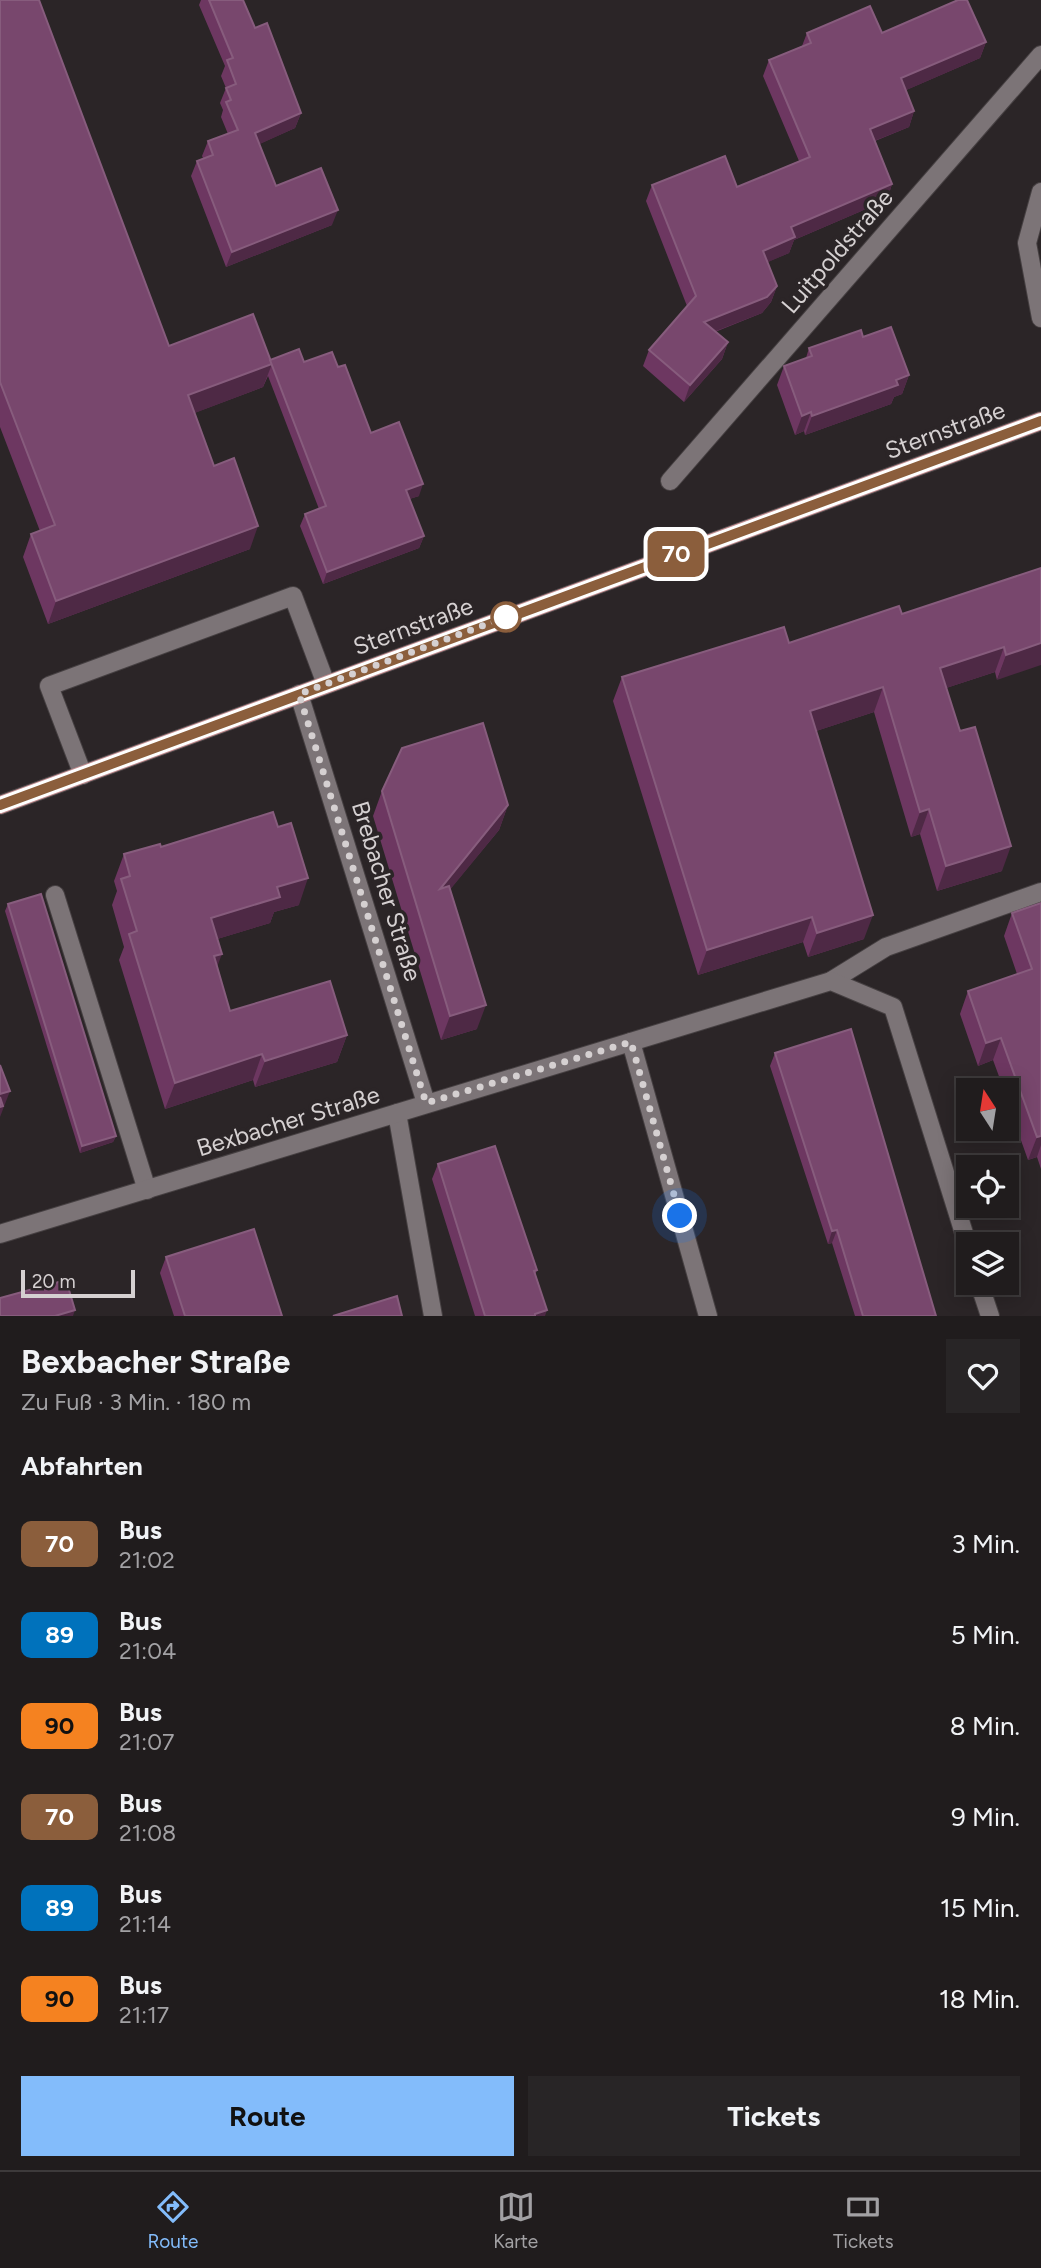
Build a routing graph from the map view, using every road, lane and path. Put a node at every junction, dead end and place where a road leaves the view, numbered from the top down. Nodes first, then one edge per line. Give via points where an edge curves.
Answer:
1 (1041, 54) edge
2 (1041, 191) edge
3 (1041, 318) edge
4 (1041, 421) edge
5 (670, 481) dead end
6 (326, 684) junction
7 (299, 694) junction
8 (83, 775) junction
9 (0, 805) edge
10 (1041, 892) edge
11 (55, 895) dead end
12 (831, 981) junction
13 (631, 1042) junction
14 (426, 1103) junction
15 (397, 1113) junction
16 (147, 1191) junction
17 (964, 1232) edge
18 (0, 1234) edge
19 (983, 1295) edge
20 (433, 1316) edge
21 (708, 1316) edge
22 (990, 1316) edge

1 - 5 street, Luitpoldstraße
2 - 3 street via 1027,243
4 - 6 main road, Sternstraße
6 - 7 main road, Sternstraße
6 - 8 street via 293,596 91,670 49,686
7 - 8 main road, Sternstraße
7 - 14 street, Brebacher Straße
8 - 9 main road, Sternstraße
10 - 12 street, Bexbacher Straße via 886,947
11 - 16 street
12 - 13 street, Bexbacher Straße
12 - 17 street via 893,1007
13 - 14 street, Bexbacher Straße
13 - 21 street
14 - 15 street, Bexbacher Straße
15 - 16 street, Bexbacher Straße
15 - 20 street
16 - 18 street, Bexbacher Straße
19 - 22 street

